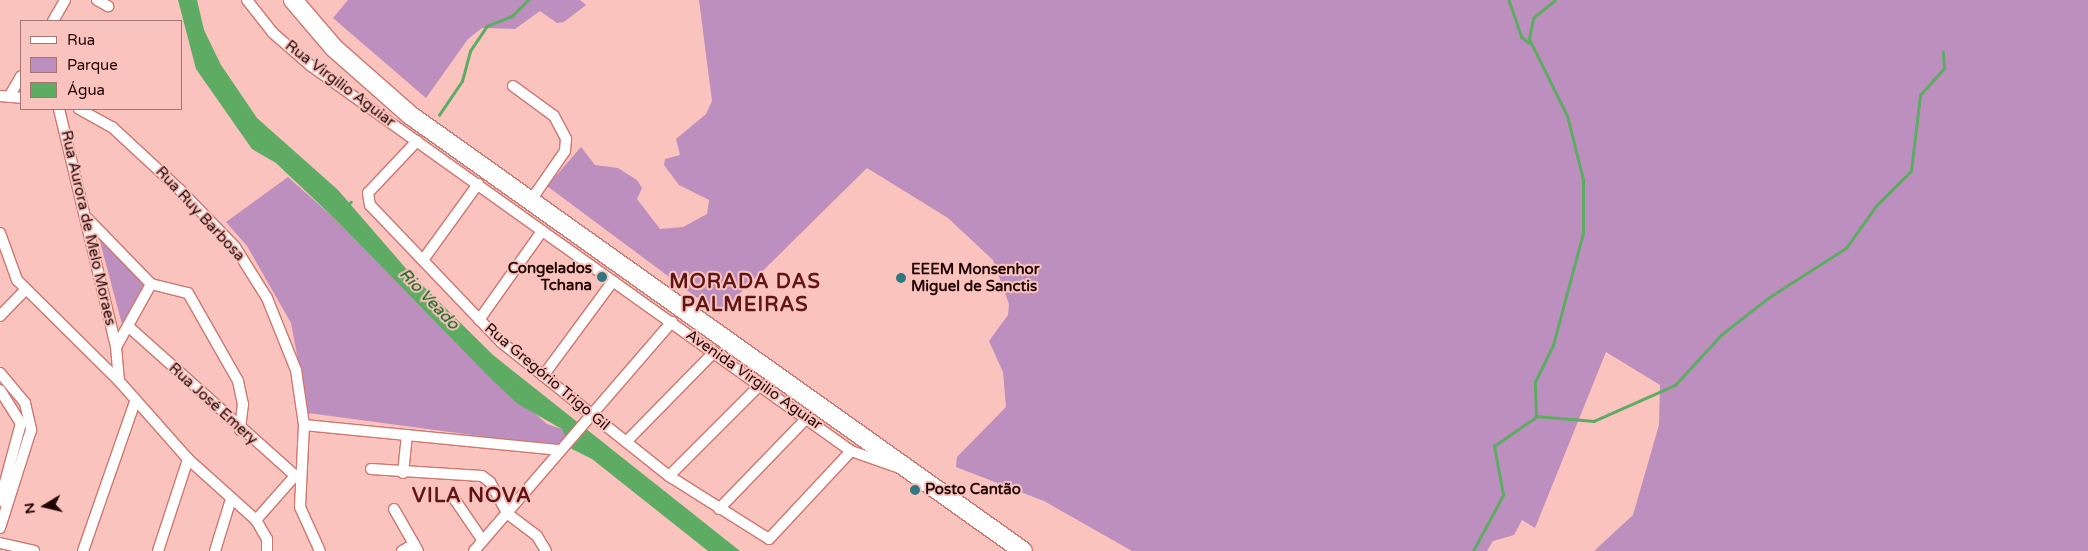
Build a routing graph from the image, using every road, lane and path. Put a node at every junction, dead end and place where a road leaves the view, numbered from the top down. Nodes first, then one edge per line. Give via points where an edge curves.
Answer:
1 (65, 0) edge
2 (97, 0) edge
3 (247, 0) edge
4 (293, 0) edge
5 (108, 6) dead end
6 (54, 20) edge
7 (20, 77) edge
8 (513, 86) dead end
9 (5, 96) edge
10 (20, 98) edge
11 (59, 110) edge
12 (81, 110) edge
13 (417, 141) junction
14 (478, 184) junction
15 (529, 203) junction
16 (88, 218) junction
17 (542, 231) junction
18 (0, 233) edge
19 (423, 260) junction
20 (613, 281) junction
21 (152, 284) junction
22 (25, 290) junction
23 (0, 316) edge
24 (479, 320) junction
25 (672, 322) junction
26 (129, 327) junction
27 (116, 347) junction
28 (714, 352) junction
29 (0, 373) edge
30 (543, 376) junction
31 (118, 381) junction
32 (760, 385) junction
33 (0, 390) edge
34 (135, 402) junction
35 (590, 412) junction
36 (807, 418) junction
37 (304, 425) junction
38 (240, 430) junction
39 (407, 435) junction
40 (626, 442) junction
41 (559, 450) junction
42 (852, 450) junction
43 (188, 459) junction
44 (901, 468) junction
45 (370, 469) dead end
46 (403, 473) junction
47 (669, 476) junction
48 (296, 478) junction
49 (453, 496) dead end
50 (231, 499) junction
51 (0, 501) edge
52 (719, 509) junction
53 (394, 510) dead end
54 (508, 514) junction
55 (256, 520) junction
56 (0, 528) edge
57 (483, 541) junction
58 (0, 543) edge
59 (416, 548) edge
60 (34, 551) edge
61 (82, 551) edge
62 (158, 551) edge
63 (215, 551) edge
64 (267, 551) edge
65 (320, 551) edge
66 (402, 551) edge
67 (475, 551) edge
68 (546, 551) edge
69 (1023, 551) edge

1 - 6 street
2 - 5 street
3 - 13 street, Rua Virgilio Aguiar via 273,33 303,59
4 - 15 highway via 361,74
7 - 9 street
8 - 15 street via 554,116 566,139 565,151
9 - 10 street
11 - 16 street, Rua Aurora de Melo Moraes
12 - 37 street, Rua Ruy Barbosa via 126,138 206,216 251,270 291,350
13 - 14 street, Avenida Virgilio Aguiar
13 - 19 street, Rua Gregório Trigo Gil via 368,193 370,205
14 - 17 street, Avenida Virgilio Aguiar
14 - 19 street
15 - 44 highway
16 - 21 street
16 - 27 street, Rua Aurora de Melo Moraes
17 - 20 street, Avenida Virgilio Aguiar
17 - 24 street
18 - 22 street via 6,256
19 - 24 street, Rua Gregório Trigo Gil
20 - 25 street, Avenida Virgilio Aguiar
20 - 30 street
21 - 26 street, Rua Aurora de Melo Moraes
21 - 38 street via 184,290 211,330 241,389
22 - 23 street
22 - 31 street
24 - 30 street, Rua Gregório Trigo Gil
25 - 28 street, Avenida Virgilio Aguiar
25 - 35 street
26 - 27 street, Rua Aurora de Melo Moraes
26 - 38 street, Rua José Emery
27 - 31 street, Rua Aurora de Melo Moraes
28 - 32 street, Avenida Virgilio Aguiar
28 - 40 street
29 - 56 street via 25,403 30,430
30 - 35 street, Rua Gregório Trigo Gil
31 - 34 street
32 - 36 street, Avenida Virgilio Aguiar
32 - 47 street
33 - 51 street via 21,423
34 - 43 street
34 - 61 street
35 - 40 street, Rua Gregório Trigo Gil
35 - 41 street
36 - 42 street, Avenida Virgilio Aguiar
36 - 52 street
37 - 39 street
37 - 48 street, Rua Ruy Barbosa
38 - 48 street, Rua José Emery
39 - 41 street
39 - 46 street
40 - 47 street, Rua Gregório Trigo Gil
41 - 54 street
42 - 44 street, Avenida Virgilio Aguiar
42 - 52 street, Rua Gregório Trigo Gil via 773,537 764,539
43 - 50 street
43 - 62 street
44 - 69 highway
45 - 46 street
46 - 54 street via 465,474 490,482
47 - 52 street, Rua Gregório Trigo Gil
48 - 55 street
48 - 65 street, Rua Ruy Barbosa via 300,507
49 - 57 street
50 - 55 street
50 - 63 street
53 - 59 street
54 - 57 street
54 - 68 street via 537,536
55 - 64 street via 265,532
57 - 67 street
58 - 60 street
59 - 66 street

